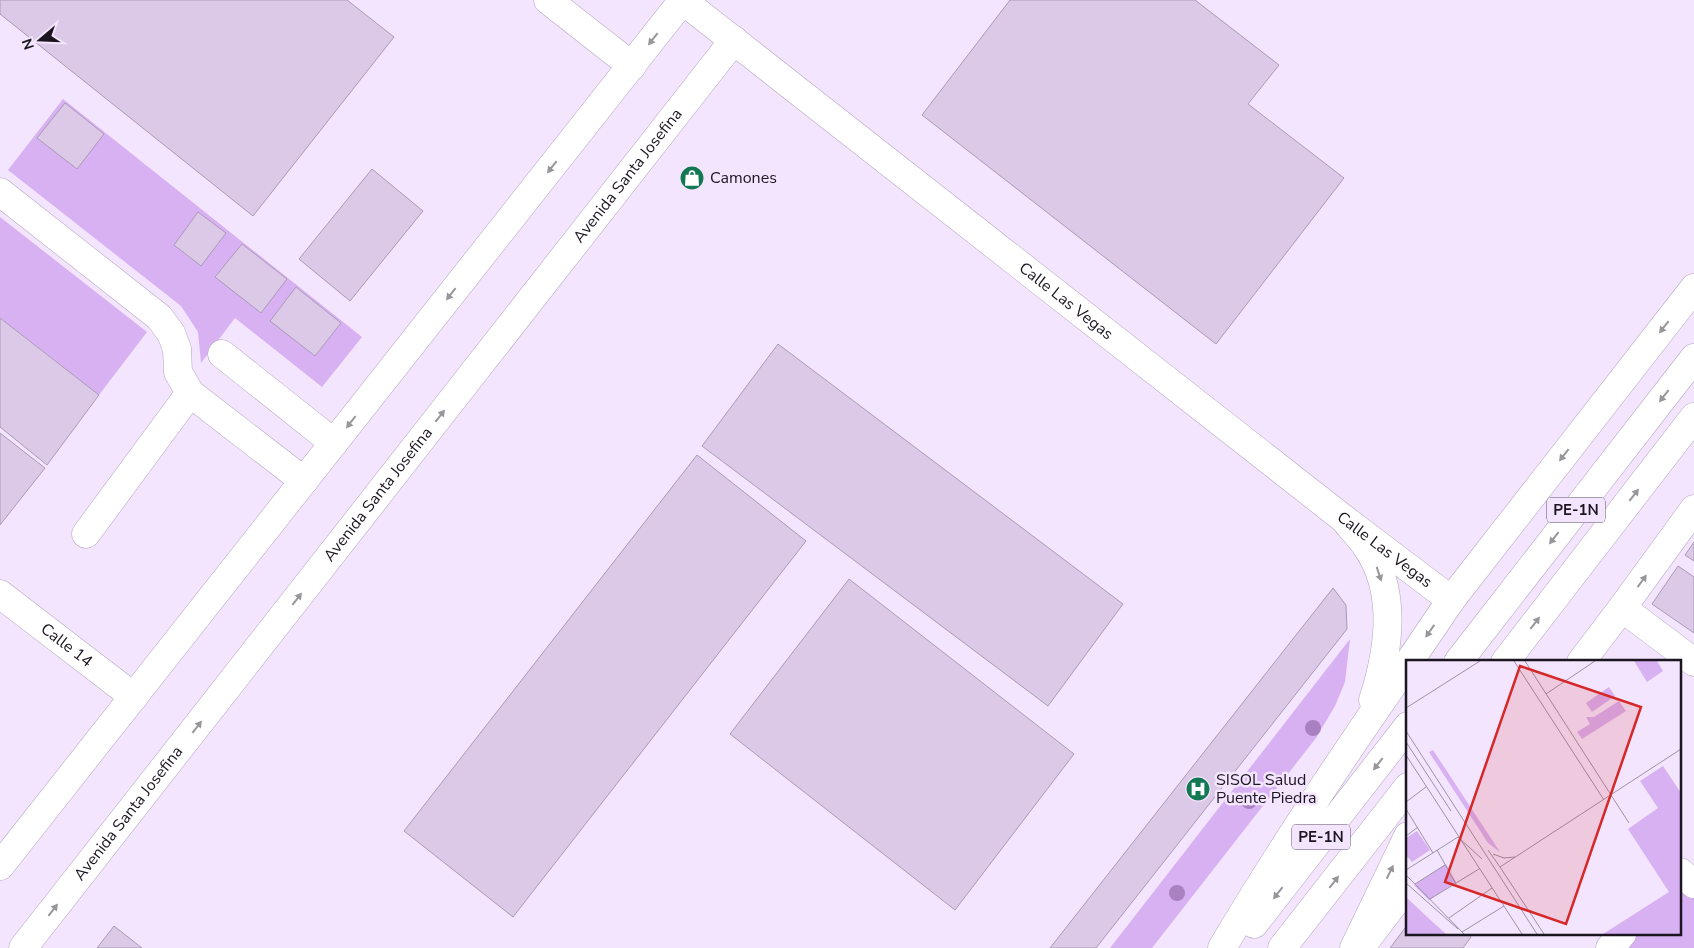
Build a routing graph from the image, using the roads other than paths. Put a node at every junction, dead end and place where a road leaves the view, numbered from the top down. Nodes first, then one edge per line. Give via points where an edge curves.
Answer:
1 (548, 0) edge
2 (683, 0) edge
3 (734, 40) junction
4 (632, 66) junction
5 (0, 192) edge
6 (1694, 288) edge
7 (222, 354) dead end
8 (1694, 358) edge
9 (190, 393) junction
10 (1694, 417) edge
11 (334, 443) junction
12 (304, 481) junction
13 (1694, 509) edge
14 (1344, 519) junction
15 (86, 534) dead end
16 (0, 594) edge
17 (1451, 600) junction
18 (1622, 608) junction
19 (1409, 660) edge
20 (1460, 660) edge
21 (1507, 660) edge
22 (1583, 660) edge
23 (1694, 662) edge
24 (1406, 665) edge
25 (134, 697) junction
26 (1406, 729) edge
27 (1359, 733) junction
28 (1406, 790) edge
29 (1406, 840) edge
30 (0, 866) edge
31 (1682, 874) edge
32 (1694, 884) edge
33 (1406, 888) edge
34 (1620, 936) edge
35 (23, 948) edge
36 (1222, 948) edge
37 (1235, 948) edge
38 (1282, 948) edge
39 (1354, 948) edge
40 (1360, 948) edge
41 (1610, 948) edge

1 - 4 main road
2 - 3 main road, Calle Las Vegas
2 -> 4 main road
3 - 14 main road, Calle Las Vegas
35 -> 3 main road, Avenida Santa Josefina
4 -> 11 main road
5 - 9 main road via 159,317 178,349 178,372
6 -> 17 main road
7 - 11 main road
8 -> 20 main road, PE-1N
9 - 12 main road
9 - 15 main road
21 -> 10 main road, PE-1N
11 - 12 main road
12 - 25 main road
18 -> 13 main road
14 - 17 main road, Calle Las Vegas
14 -> 27 main road via 1374,559 1388,620 1380,678
16 - 25 main road, Calle 14
17 -> 19 main road
18 - 22 main road
18 - 23 main road
24 - 27 main road
25 - 30 main road
26 -> 37 main road, PE-1N
27 - 36 main road
38 -> 28 main road, PE-1N
39 -> 29 main road
31 - 32 main road
33 - 40 main road
34 - 41 main road

